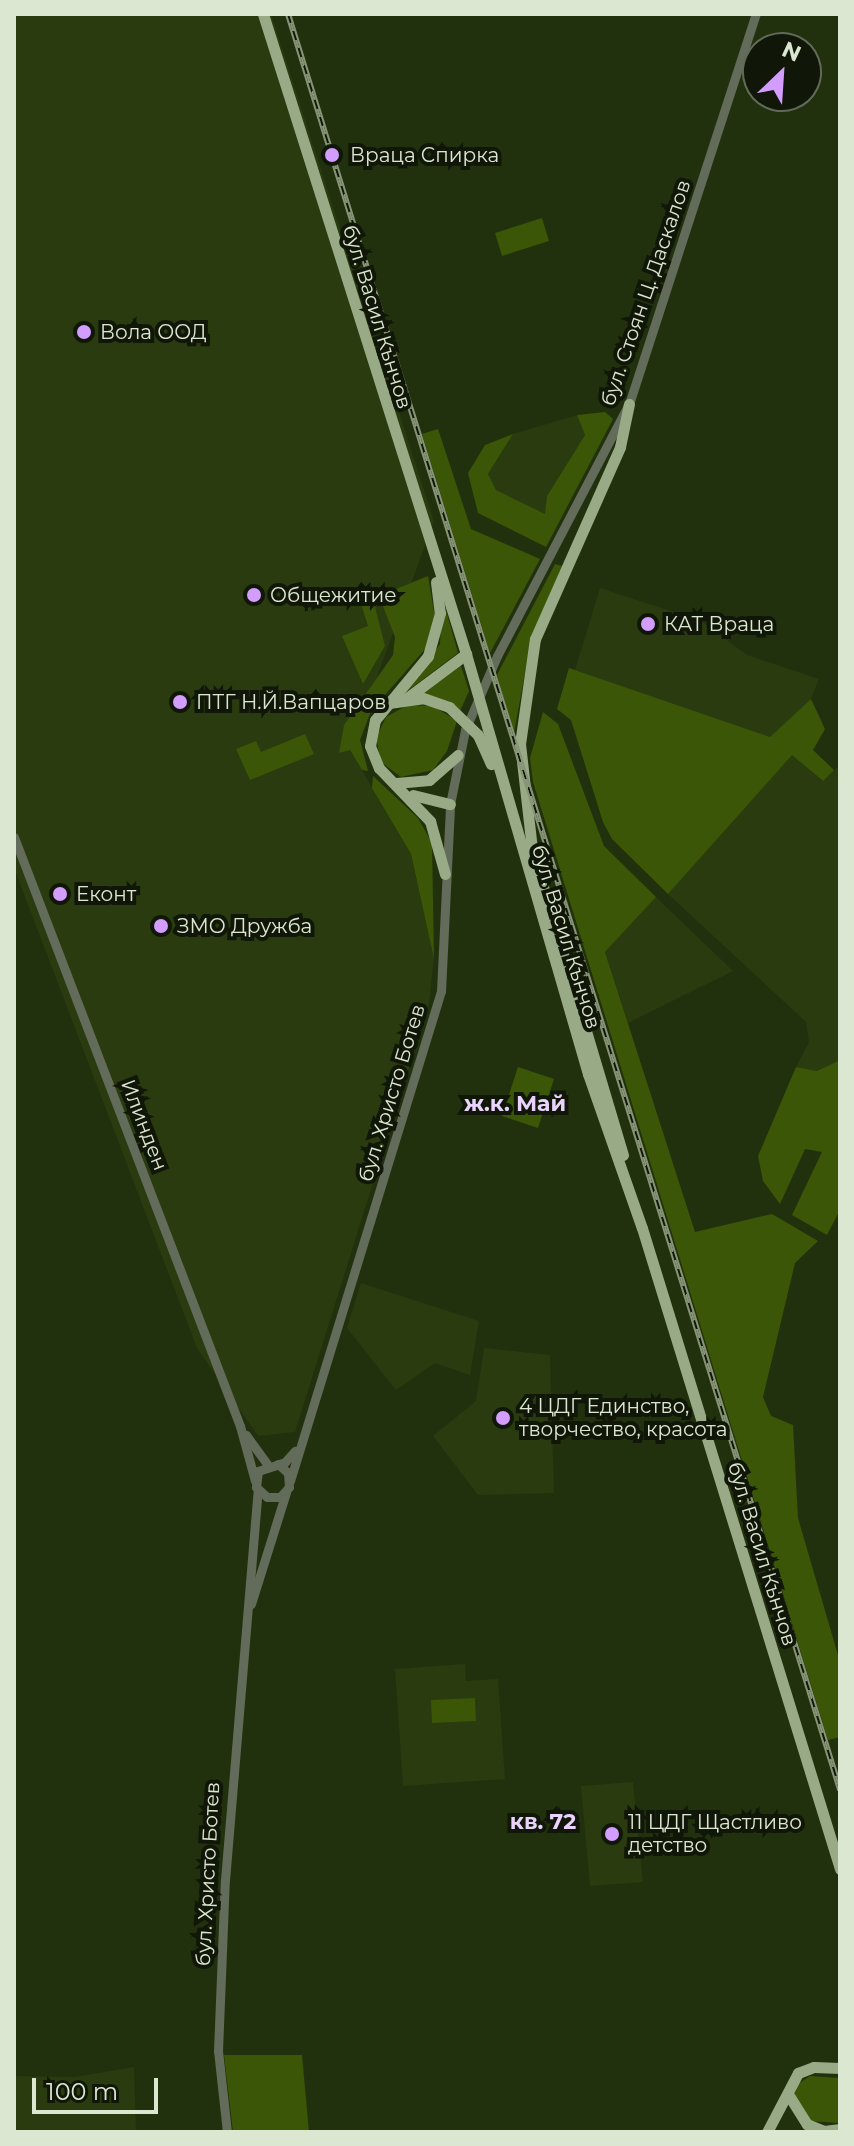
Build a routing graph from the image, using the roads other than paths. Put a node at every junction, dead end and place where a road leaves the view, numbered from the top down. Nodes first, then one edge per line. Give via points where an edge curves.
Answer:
1 (263, 14) edge
2 (756, 14) edge
3 (629, 404) junction
4 (433, 558) junction
5 (466, 654) junction
6 (407, 698) junction
7 (388, 703) junction
8 (460, 750) junction
9 (396, 783) junction
10 (504, 794) junction
11 (450, 804) junction
12 (14, 837) edge
13 (445, 874) junction
14 (641, 1225) junction
15 (240, 1426) junction
16 (301, 1441) junction
17 (272, 1464) junction
18 (290, 1481) junction
19 (256, 1486) junction
20 (286, 1492) junction
21 (246, 1618) junction
22 (840, 1869) edge
23 (840, 2071) edge
24 (787, 2093) junction
25 (840, 2129) edge
26 (824, 2131) edge
27 (227, 2132) edge
28 (767, 2132) edge
29 (817, 2132) edge

1 - 4 main road, бул. Васил Кънчов
2 - 3 street, бул. Стоян Ц. Даскалов
3 - 8 street, бул. Стоян Ц. Даскалов via 488,675
3 - 14 main road via 620,447 535,639 521,717 525,818 608,1094
4 - 5 main road, бул. Васил Кънчов
4 - 7 main road via 440,613 436,634 428,656
5 - 6 main road
5 - 10 main road, бул. Васил Кънчов
6 - 7 main road
6 - 10 main road via 437,701 465,720 478,735
7 - 9 main road via 375,720 370,746 379,768
8 - 9 main road via 429,780
8 - 11 street, бул. Христо Ботев
9 - 11 main road via 417,798
9 - 13 main road via 430,821
10 - 14 main road, бул. Васил Кънчов via 588,1074
11 - 13 street, бул. Христо Ботев
12 - 15 street, Илинден
13 - 16 street, бул. Христо Ботев via 441,991 429,1040
14 - 22 main road, бул. Васил Кънчов
15 - 17 street, Илинден
15 - 19 street, Илинден
16 - 17 street, бул. Христо Ботев via 289,1459
16 - 18 street, бул. Христо Ботев
17 - 18 street, Илинден
17 - 19 street, бул. Христо Ботев
18 - 20 street, бул. Христо Ботев
19 - 20 street via 272,1498
19 - 21 street, бул. Христо Ботев
20 - 21 street, бул. Христо Ботев
21 - 27 street, бул. Христо Ботев via 229,1801 218,2051
23 - 24 main road via 801,2071
24 - 26 main road via 803,2122
24 - 28 main road
25 - 26 main road
26 - 29 street

